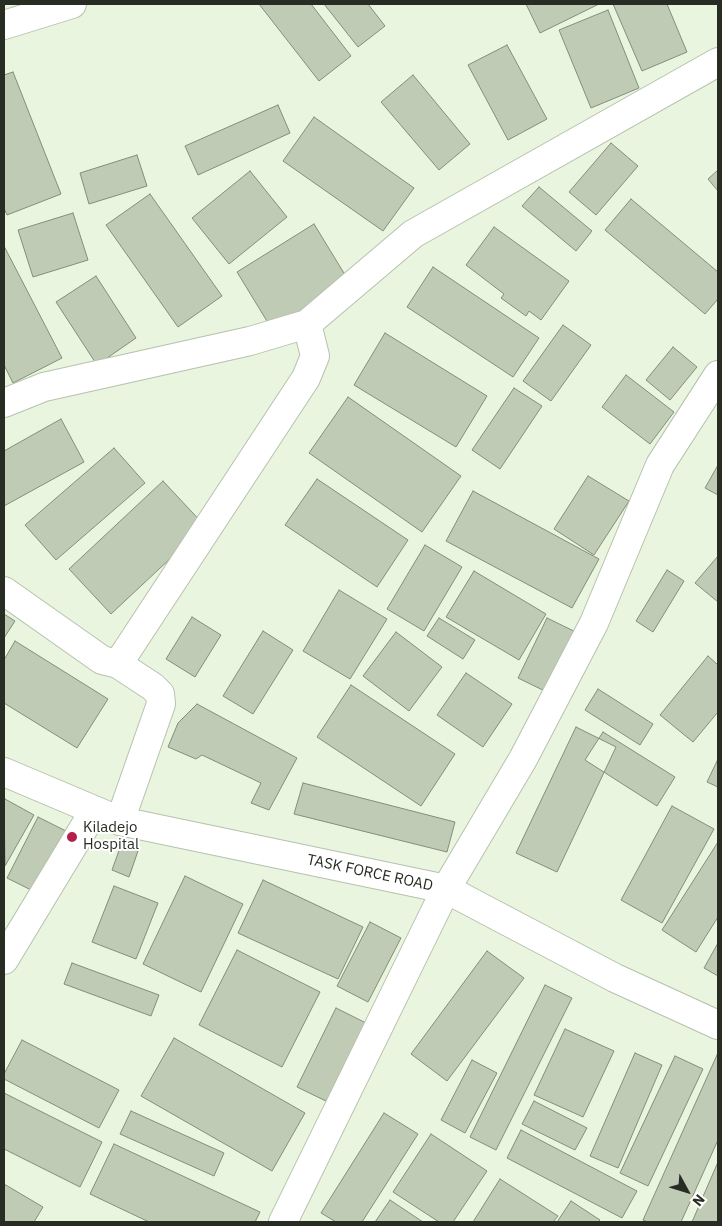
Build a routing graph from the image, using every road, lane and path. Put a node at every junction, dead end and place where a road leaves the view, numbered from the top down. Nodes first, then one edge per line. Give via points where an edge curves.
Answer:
1 (72, 4) edge
2 (4, 25) edge
3 (718, 62) edge
4 (307, 324) junction
5 (718, 375) edge
6 (4, 403) edge
7 (4, 591) edge
8 (118, 664) junction
9 (4, 772) edge
10 (94, 811) junction
11 (120, 821) junction
12 (446, 889) junction
13 (4, 960) edge
14 (718, 1025) edge
15 (283, 1222) edge

1 - 2 street
3 - 4 street via 412,234
4 - 6 street via 250,341 44,387
4 - 8 street via 315,356 306,378
5 - 12 street via 660,465 594,623 523,759
7 - 8 street via 102,660
8 - 11 street via 153,687 160,694 161,704
9 - 10 street, TASK FORCE ROAD
10 - 11 street, TASK FORCE ROAD
10 - 13 street
11 - 12 street, TASK FORCE ROAD
12 - 14 street, TASK FORCE ROAD via 615,978
12 - 15 street

